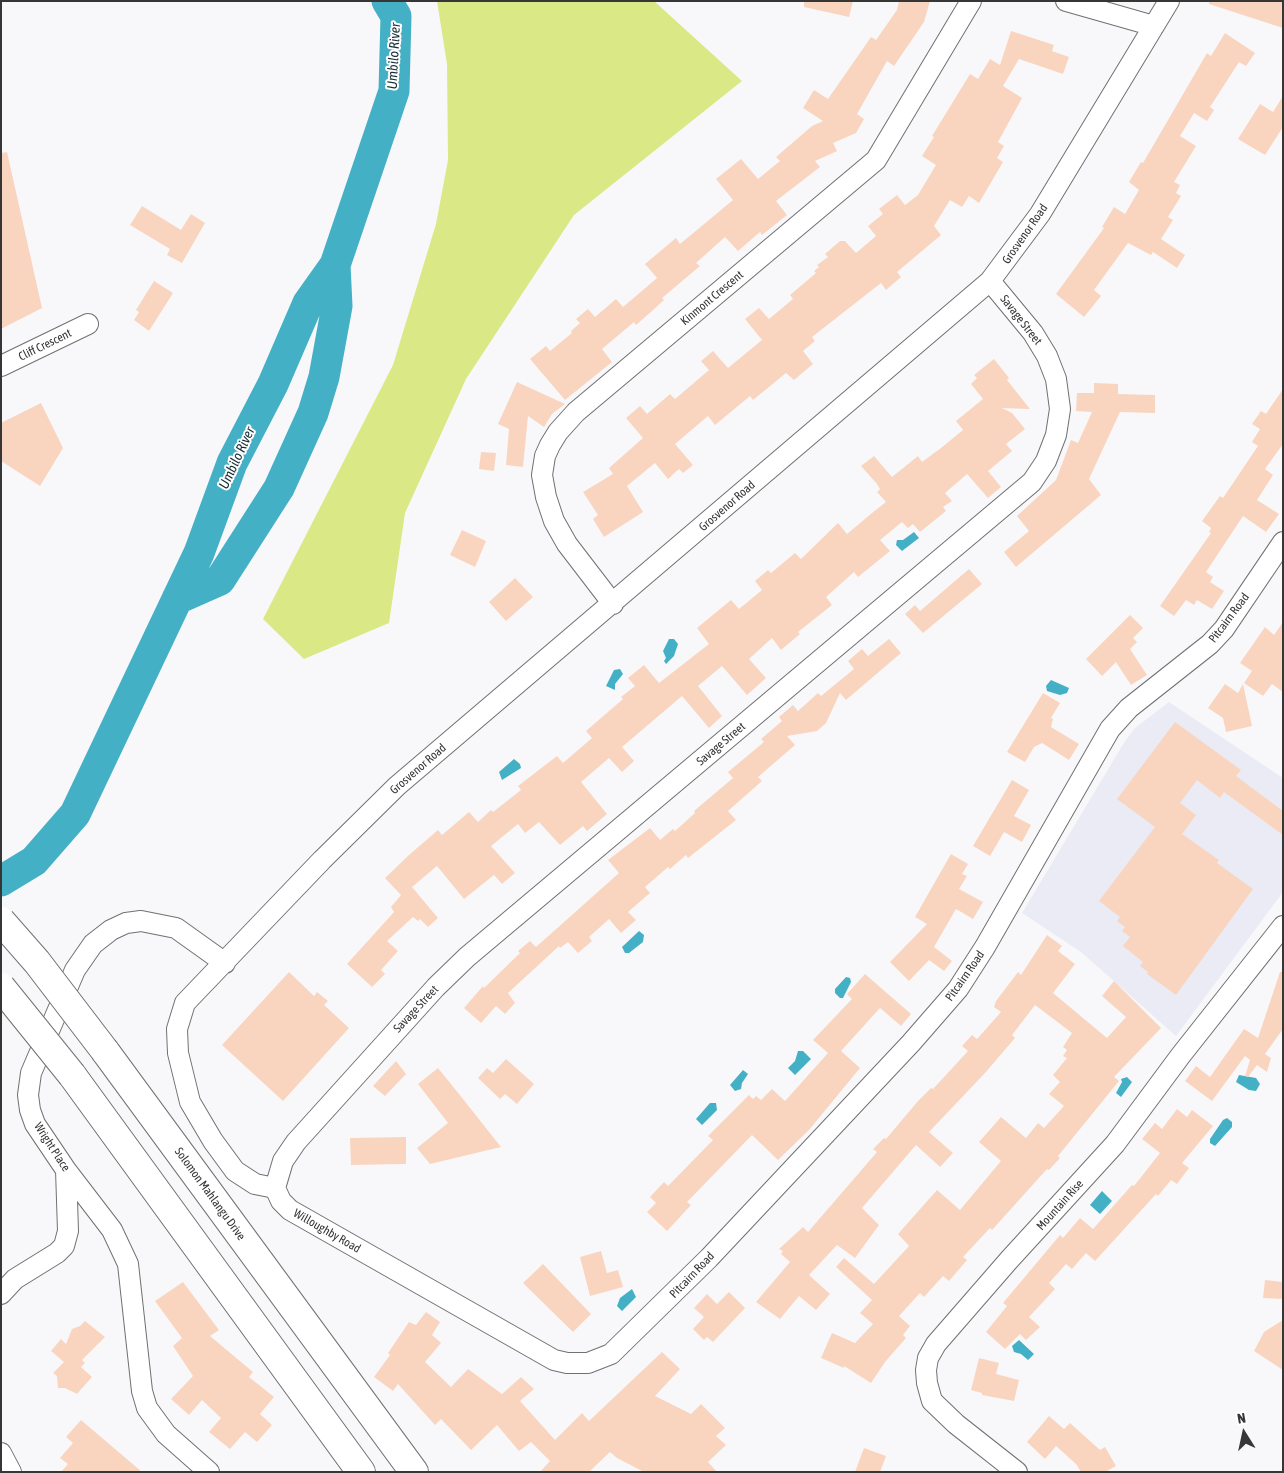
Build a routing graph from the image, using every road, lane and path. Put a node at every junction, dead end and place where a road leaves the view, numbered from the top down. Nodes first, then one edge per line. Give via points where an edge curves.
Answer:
1 (971, 1) edge
2 (1066, 1) edge
3 (1169, 1) edge
4 (1154, 26) junction
5 (990, 281) junction
6 (88, 324) dead end
7 (1, 366) edge
8 (1283, 542) edge
9 (613, 604) junction
10 (1, 920) edge
11 (1283, 926) edge
12 (225, 963) junction
13 (1, 987) edge
14 (66, 1170) junction
15 (275, 1188) junction
16 (1, 1294) edge
17 (588, 1363) joint
18 (1, 1453) edge
19 (11, 1472) edge
20 (209, 1472) edge
21 (361, 1472) edge
22 (414, 1472) edge
23 (1017, 1472) edge

1 - 9 street, Kinmont Crescent via 876,160 576,412 550,444 542,475 554,522
2 - 4 street
3 - 4 street, Grosvenor Road
4 - 5 street, Grosvenor Road via 1040,214
5 - 9 street, Grosvenor Road
5 - 15 street, Savage Street via 1034,333 1048,356 1056,379 1060,409 1056,435 1046,461 1032,482 467,957 296,1142 283,1161
6 - 7 street, Cliff Crescent
8 - 17 street, Pitcairn Road via 1219,634 1194,659 1129,708 1110,729 986,947 958,989 702,1266 625,1343 611,1354
9 - 12 street, Grosvenor Road via 397,786
10 - 22 highway, Solomon Mahlangu Drive, bridge via 105,1051
11 - 23 street, Mountain Rise via 1181,1054 1115,1144 1003,1267 936,1344 928,1358 926,1383 932,1401
12 - 14 street, Wright Place via 176,928 141,921 110,930 84,955 29,1083 30,1110 35,1124
12 - 15 street via 181,1009 177,1028 182,1078 190,1102 235,1171 255,1184
13 - 21 highway, bridge via 72,1075
14 - 16 street via 68,1231 64,1246 15,1279
14 - 20 street, Wright Place via 112,1230 128,1264 142,1392 147,1408 166,1434
15 - 17 street, Willoughby Road via 290,1210 554,1360
18 - 19 street

